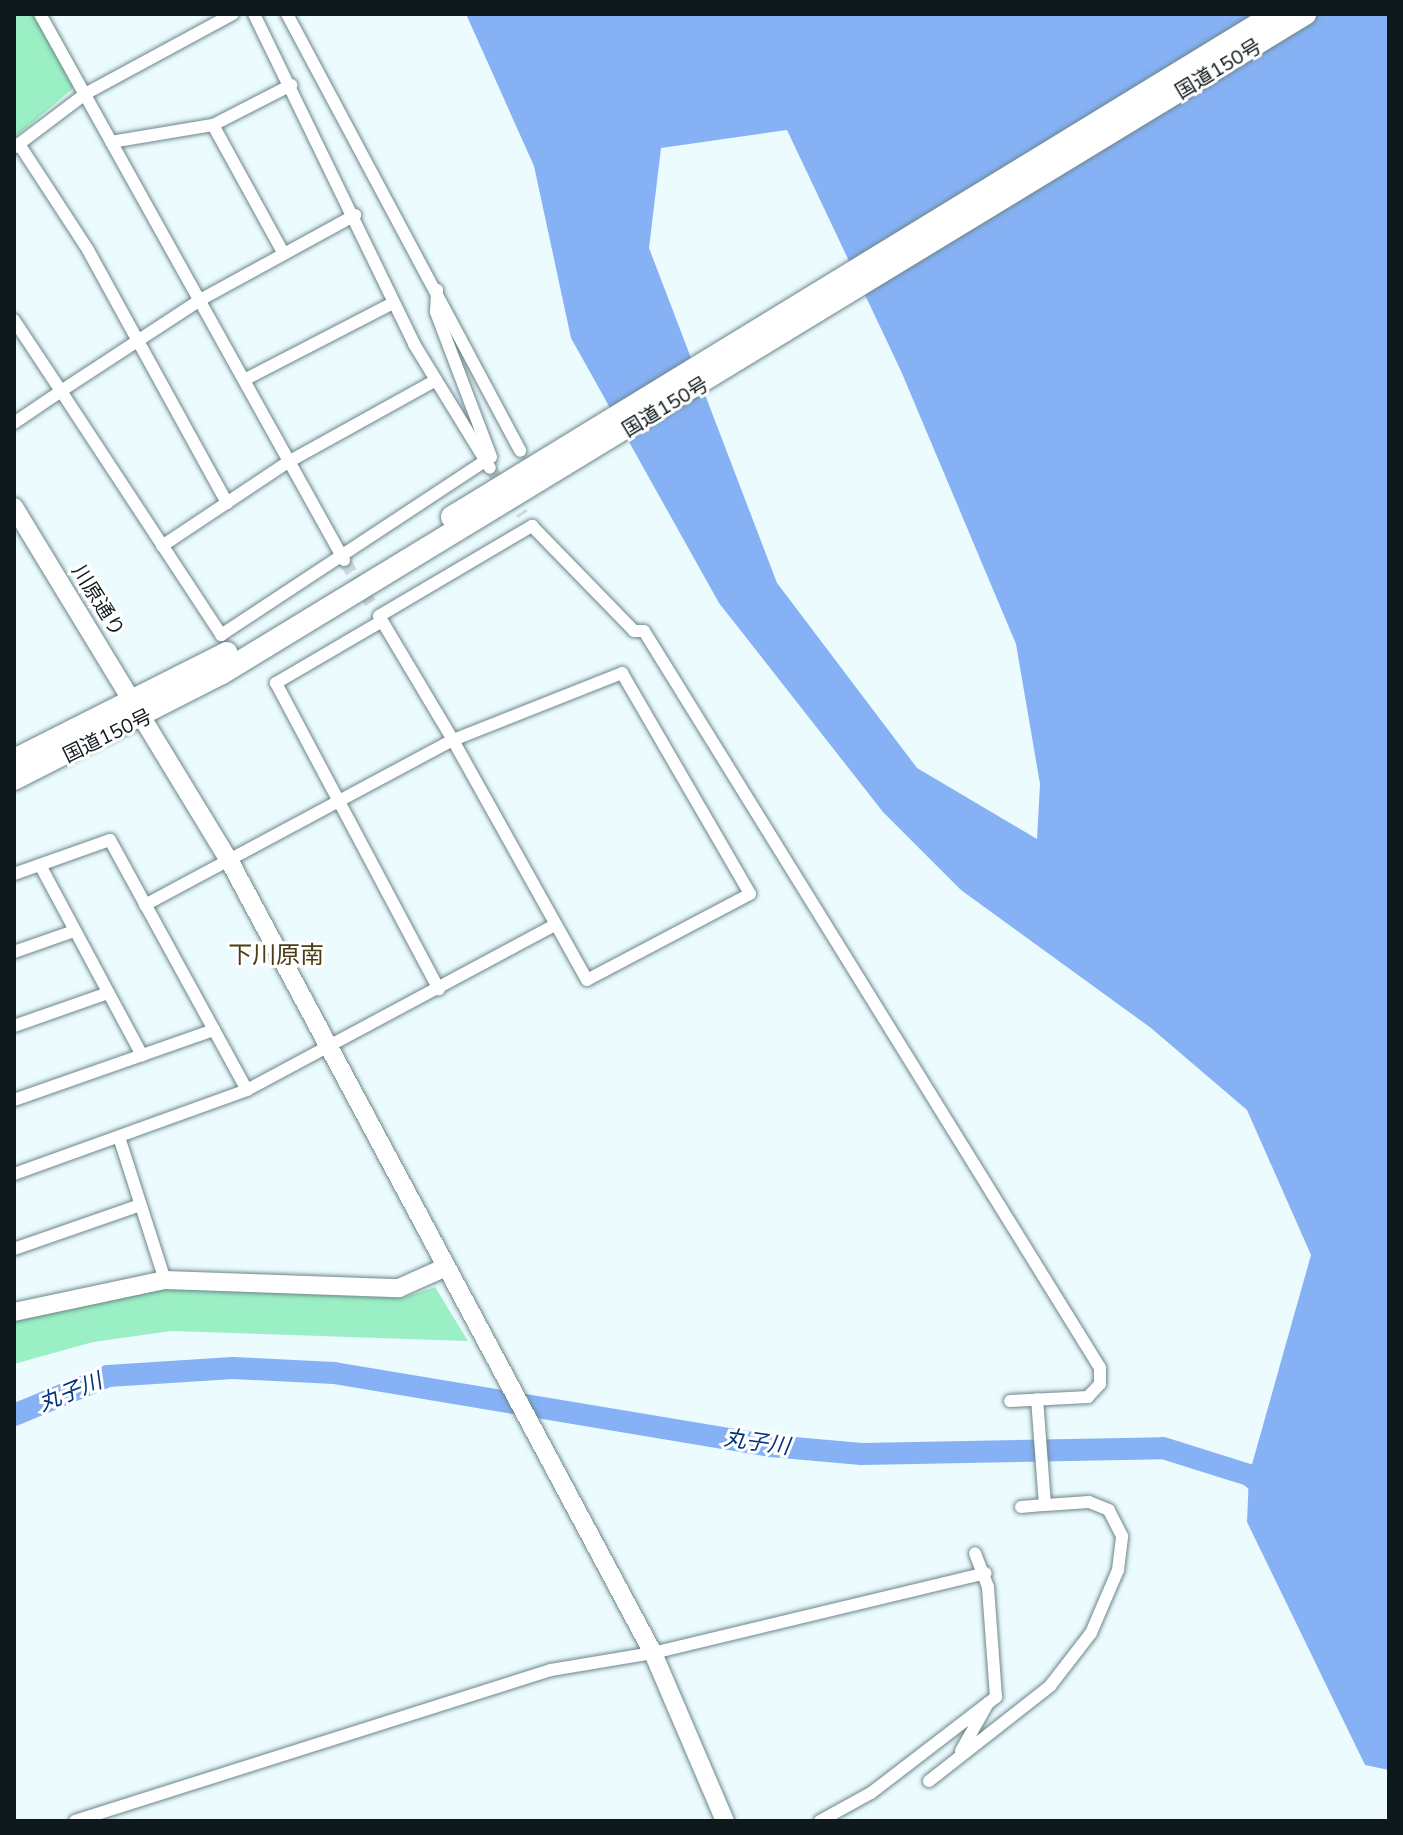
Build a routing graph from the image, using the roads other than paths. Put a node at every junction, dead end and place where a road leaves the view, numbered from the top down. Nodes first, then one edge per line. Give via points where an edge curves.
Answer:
1 (40, 14) edge
2 (233, 14) edge
3 (254, 14) edge
4 (287, 14) edge
5 (1275, 14) edge
6 (1305, 14) edge
7 (291, 85) junction
8 (85, 94) junction
9 (213, 125) junction
10 (111, 142) junction
11 (16, 146) edge
12 (355, 215) junction
13 (284, 254) junction
14 (437, 290) junction
15 (200, 300) junction
16 (393, 303) junction
17 (14, 320) edge
18 (138, 340) junction
19 (244, 380) junction
20 (434, 381) junction
21 (61, 391) junction
22 (14, 423) edge
23 (520, 451) dead end
24 (288, 462) junction
25 (488, 466) junction
26 (543, 470) junction
27 (227, 503) junction
28 (14, 507) edge
29 (523, 515) tunnel mouth
30 (532, 526) junction
31 (162, 546) junction
32 (343, 559) junction
33 (378, 615) junction
34 (142, 709) junction
35 (453, 740) junction
36 (14, 760) edge
37 (14, 779) edge
38 (340, 801) junction
39 (229, 860) junction
40 (40, 865) junction
41 (14, 874) edge
42 (145, 905) junction
43 (555, 925) junction
44 (74, 931) junction
45 (14, 952) edge
46 (439, 989) junction
47 (108, 993) junction
48 (14, 1026) edge
49 (214, 1030) junction
50 (329, 1049) junction
51 (142, 1055) junction
52 (247, 1090) junction
53 (14, 1100) edge
54 (119, 1137) junction
55 (14, 1174) edge
56 (140, 1205) junction
57 (14, 1249) edge
58 (446, 1267) junction
59 (165, 1280) junction
60 (14, 1312) edge
61 (1037, 1399) junction
62 (1010, 1401) dead end
63 (1045, 1505) junction
64 (1021, 1507) dead end
65 (975, 1553) dead end
66 (985, 1573) junction
67 (653, 1653) junction
68 (988, 1703) junction
69 (75, 1821) edge
70 (725, 1821) edge
71 (820, 1821) edge

1 - 8 street
2 - 8 street
3 - 7 street
4 - 14 street
5 - 26 highway, 国道150号
6 - 26 highway, 国道150号
7 - 9 street
7 - 12 street
8 - 10 street
8 - 11 street
9 - 10 street
9 - 13 street
10 - 15 street
11 - 18 street
12 - 13 street
12 - 16 street
13 - 15 street
14 - 23 street
14 - 25 street via 436,312 491,457
15 - 18 street
15 - 19 street
16 - 19 street
16 - 20 street
17 - 21 street
18 - 21 street
18 - 27 street
19 - 24 street
20 - 24 street
20 - 25 street
21 - 22 street
21 - 31 street
24 - 27 street
24 - 32 street
25 - 32 street
26 - 34 highway, 国道150号
27 - 31 street
28 - 34 street, 川原通り
29 - 30 street
30 - 33 street
30 - 61 street via 634,631 644,631 1095,1357 1100,1384 1088,1397
31 - 32 street via 221,635
33 - 35 street
33 - 38 street via 276,683
34 - 36 highway, 国道150号
34 - 37 highway, 国道150号
34 - 39 street, 川原通り
35 - 38 street
35 - 43 street
35 - 43 street via 622,673 750,894 587,980
38 - 39 street
38 - 46 street
39 - 42 street
39 - 50 street, 川原通り
40 - 41 street
40 - 42 street via 110,840
40 - 44 street
42 - 49 street
43 - 46 street
44 - 45 street
44 - 47 street
46 - 50 street
47 - 48 street
47 - 51 street
49 - 51 street
49 - 52 street
50 - 52 street
50 - 58 street, 川原通り
51 - 53 street
52 - 54 street
54 - 55 street
54 - 56 street
56 - 57 street
56 - 59 street
58 - 59 street via 399,1288
58 - 67 street, 川原通り
59 - 60 street
61 - 62 street
61 - 63 street
63 - 64 street
63 - 68 street via 1089,1502 1115,1516 1122,1548 1109,1596 1050,1686 932,1779 986,1717
65 - 66 street
66 - 67 street
66 - 68 street via 996,1697
67 - 69 street via 551,1670 455,1697
67 - 70 street, 川原通り
68 - 71 street via 871,1793

